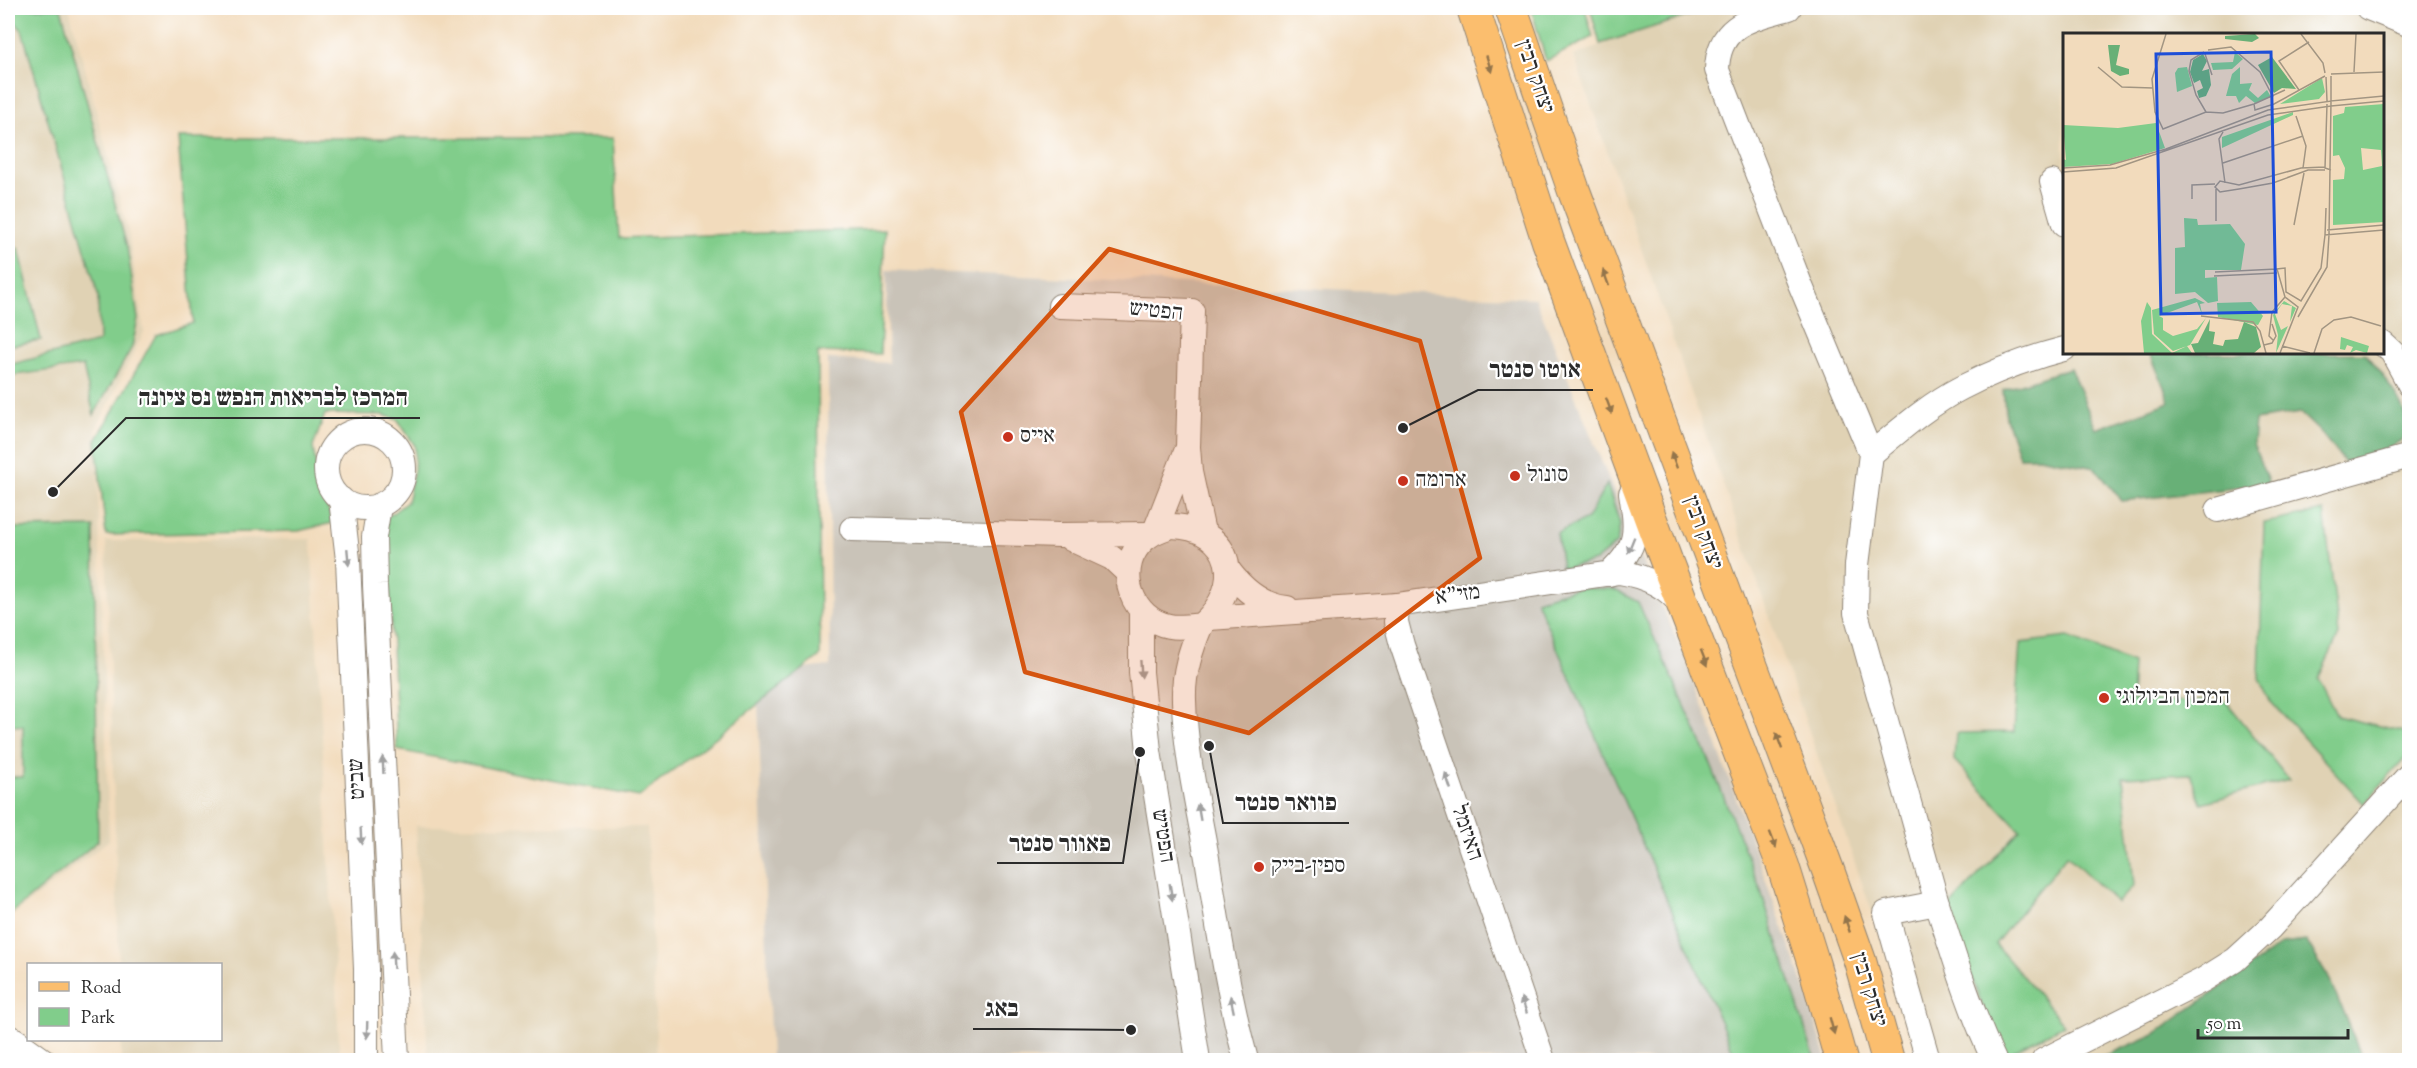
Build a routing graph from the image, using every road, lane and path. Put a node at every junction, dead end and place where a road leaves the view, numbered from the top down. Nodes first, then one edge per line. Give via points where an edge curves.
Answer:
1 (1473, 8) edge
2 (1511, 8) edge
3 (1789, 8) edge
4 (2367, 8) edge
5 (2409, 26) edge
6 (2052, 182) dead end
7 (2063, 220) edge
8 (1060, 306) dead end
9 (2384, 345) edge
10 (2063, 349) edge
11 (2409, 386) edge
12 (1624, 446) junction
13 (1188, 447) junction
14 (1871, 454) junction
15 (2409, 456) edge
16 (341, 499) junction
17 (379, 506) junction
18 (2218, 510) dead end
19 (852, 529) dead end
20 (1203, 532) junction
21 (1153, 533) junction
22 (1060, 535) junction
23 (1229, 571) junction
24 (1128, 573) junction
25 (1609, 574) junction
26 (1397, 605) junction
27 (1307, 610) junction
28 (1141, 611) junction
29 (1687, 615) junction
30 (1205, 622) junction
31 (2409, 774) edge
32 (1937, 903) junction
33 (8, 1037) edge
34 (43, 1060) edge
35 (366, 1060) edge
36 (398, 1060) edge
37 (1198, 1060) edge
38 (1246, 1060) edge
39 (1543, 1060) edge
40 (1841, 1060) edge
41 (1888, 1060) edge
42 (1928, 1060) edge
43 (1994, 1060) edge
44 (2044, 1060) edge

1 -> 12 main road, יצחק רבין via 1548,241
41 -> 2 main road, יצחק רבין via 1833,884 1574,191
3 - 14 street via 1745,21 1727,37 1718,52 1717,70
4 - 5 street
6 - 7 street
8 - 13 street, הפטיש via 1192,311
9 - 11 street via 2392,352
10 - 14 street via 2029,358 1959,389
12 -> 25 street via 1635,538 1629,552
12 - 29 main road, יצחק רבין
13 - 20 street, הפטיש
13 - 21 street, הפטיש
14 - 32 street via 1857,565 1856,613
15 - 18 street
16 - 17 street via 364,508
16 - 17 street via 329,484 329,453 344,436 366,429 393,441 402,454 401,485
16 -> 35 street, שביט via 348,560 366,969
36 -> 17 street, שביט via 375,585 374,537
19 - 22 street
20 - 21 street via 1171,526
20 - 23 street via 1215,542
21 - 22 street
21 - 24 street via 1139,545
22 - 24 street via 1100,551
23 - 27 street, מזי"א via 1243,587 1264,601 1282,608
23 - 30 street via 1224,597
24 - 28 street via 1134,601
25 - 26 street, מזי"א
25 - 29 street, מזי"א via 1631,574 1654,582 1681,604
26 - 27 street, מזי"א
39 -> 26 street, האיזמל via 1402,645 1396,622
27 - 30 street, מזי"א
28 - 30 street via 1168,626
28 -> 37 street, הפטיש via 1140,672 1149,751
29 -> 40 main road, יצחק רבין via 1783,866
38 -> 30 street, הפטיש via 1232,1003 1187,739 1186,674 1190,652
31 - 44 street via 2270,928 2235,960
32 - 42 street via 1886,913
32 - 43 street via 1964,987
33 - 34 street

